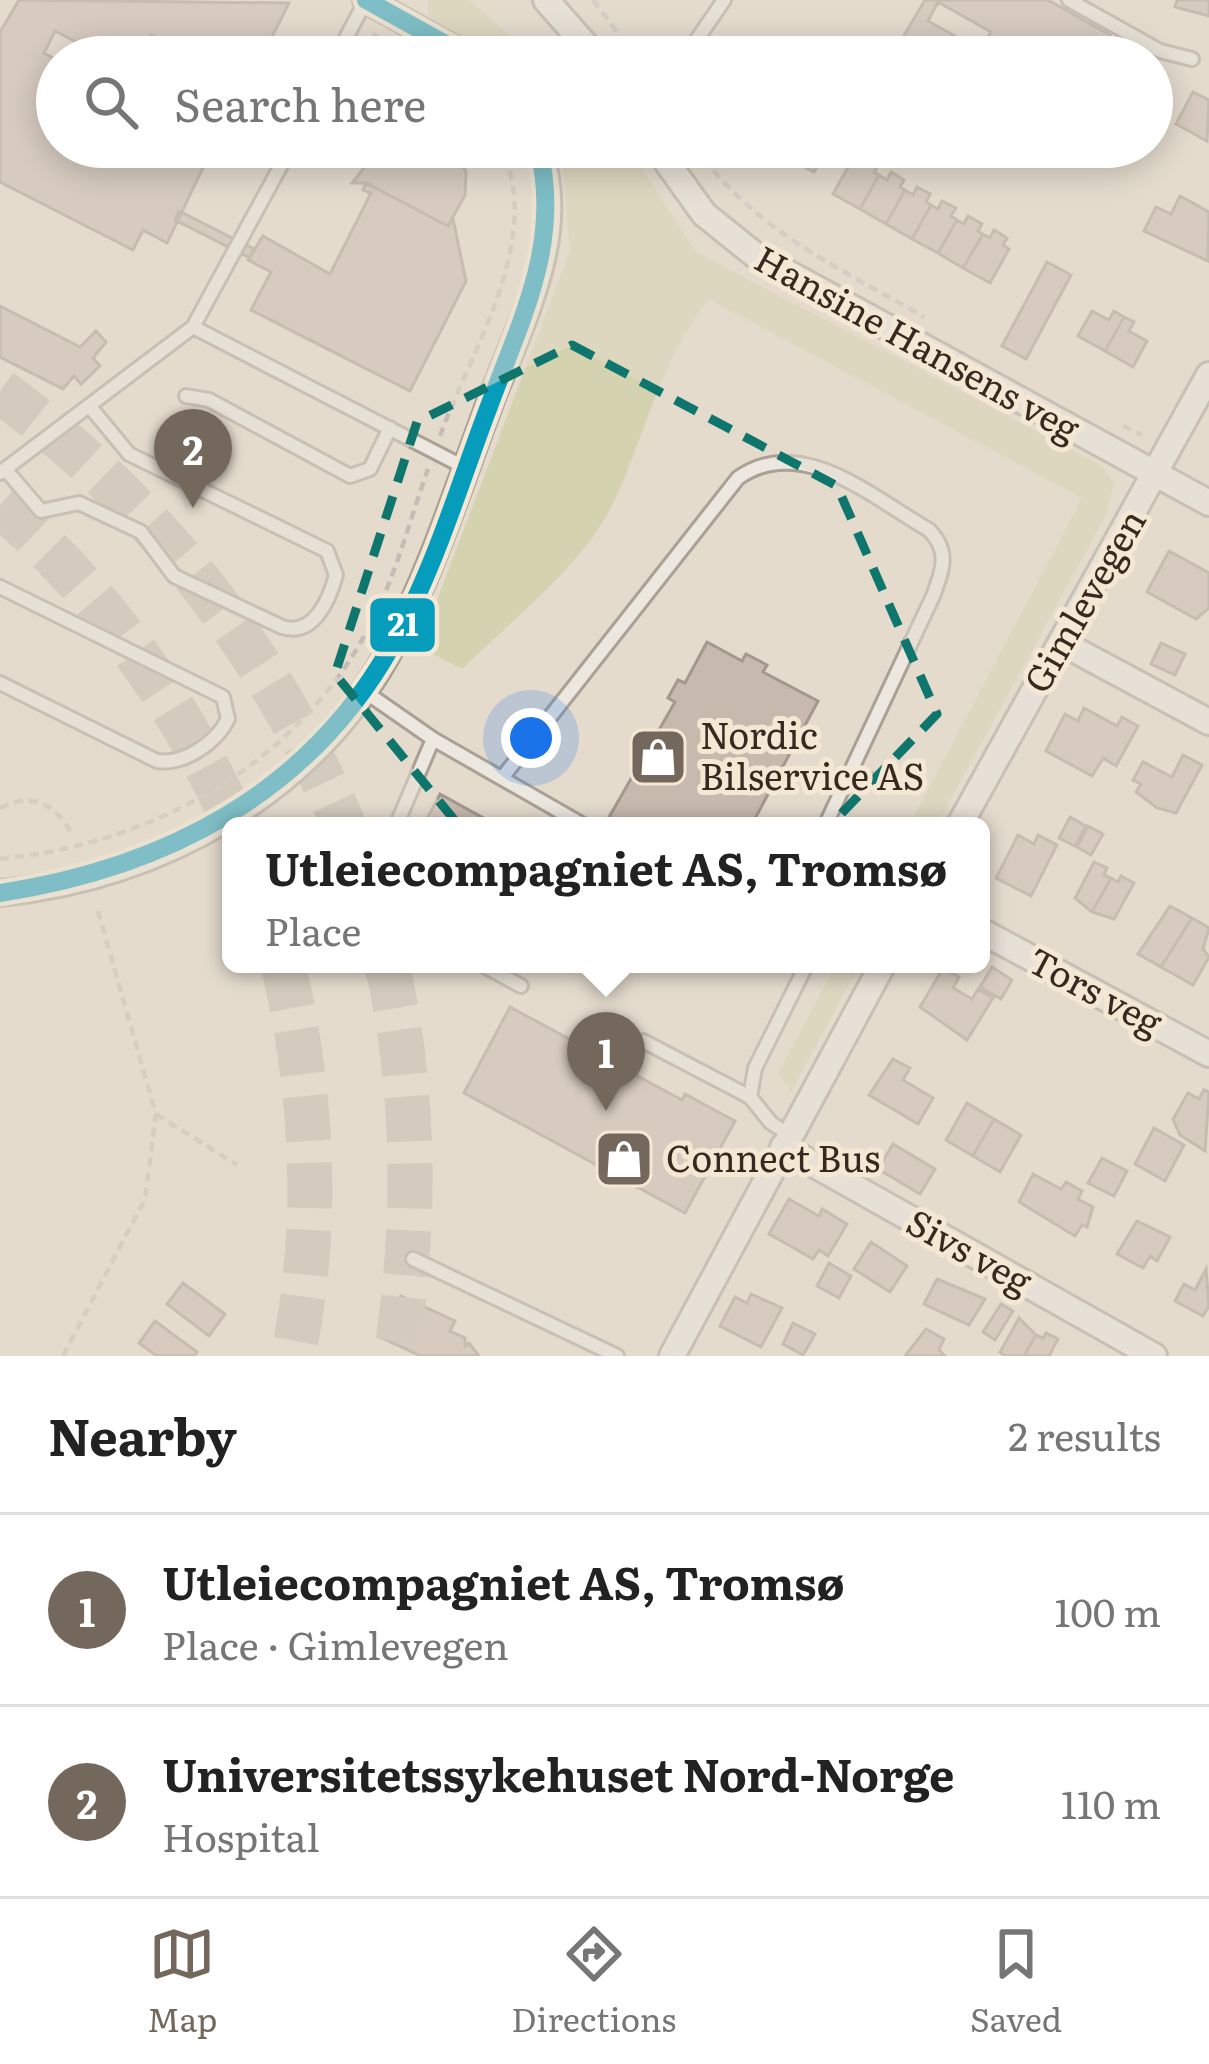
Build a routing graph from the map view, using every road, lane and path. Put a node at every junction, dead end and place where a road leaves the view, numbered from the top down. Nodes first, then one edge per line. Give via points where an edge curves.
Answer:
1 (366, 0) edge
2 (546, 0) edge
3 (593, 0) edge
4 (724, 0) edge
5 (1069, 0) edge
6 (347, 36) edge
7 (431, 36) edge
8 (578, 36) edge
9 (620, 36) edge
10 (699, 36) edge
11 (1133, 36) edge
12 (1173, 54) edge
13 (1192, 59) dead end
14 (281, 168) edge
15 (508, 168) edge
16 (542, 168) edge
17 (671, 168) edge
18 (710, 168) edge
19 (935, 323) dead end
20 (194, 327) junction
21 (1209, 375) edge
22 (187, 396) dead end
23 (92, 408) junction
24 (1122, 425) dead end
25 (390, 428) junction
26 (1142, 435) dead end
27 (440, 436) dead end
28 (429, 467) dead end
29 (464, 467) junction
30 (3, 471) edge
31 (1157, 475) junction
32 (1209, 502) edge
33 (0, 587) edge
34 (1062, 643) junction
35 (0, 683) edge
36 (364, 691) junction
37 (1209, 722) edge
38 (433, 740) junction
39 (851, 770) junction
40 (502, 778) junction
41 (918, 779) dead end
42 (0, 808) edge
43 (229, 817) edge
44 (400, 817) edge
45 (569, 817) edge
46 (829, 817) edge
47 (964, 817) edge
48 (222, 822) edge
49 (70, 832) dead end
50 (0, 859) edge
51 (0, 893) edge
52 (97, 908) dead end
53 (990, 936) edge
54 (497, 973) edge
55 (803, 973) edge
56 (878, 973) edge
57 (521, 986) dead end
58 (643, 1041) dead end
59 (1209, 1054) edge
60 (750, 1096) junction
61 (156, 1114) junction
62 (786, 1141) junction
63 (237, 1165) dead end
64 (413, 1259) dead end
65 (63, 1356) edge
66 (617, 1356) edge
67 (672, 1356) edge
68 (1154, 1356) edge

1 - 6 lane
1 - 7 street
2 - 8 street
3 - 9 path
4 - 10 lane
5 - 11 lane
12 - 13 lane
14 - 20 lane
15 - 27 path via 514,232
16 - 29 street via 547,241
17 - 31 street, Hansine Hansens veg via 704,214 745,248
18 - 19 path via 760,220
20 - 23 lane
20 - 25 lane
21 - 31 street, Gimlevegen
22 - 25 lane via 209,400 350,476 370,469
23 - 30 lane
23 - 30 lane via 129,454 327,551 336,575 316,619 292,631 239,607 174,576 141,532 79,503 41,511
24 - 26 path
25 - 29 lane
28 - 50 path via 378,609 328,690 276,744 198,803 149,826
29 - 36 street via 410,610
31 - 32 street, Hansine Hansens veg
31 - 34 street, Gimlevegen
33 - 35 lane via 223,697 228,719 219,734 169,763
34 - 37 street
34 - 47 street, Gimlevegen
36 - 38 lane
36 - 43 street via 309,755
38 - 40 lane
38 - 44 lane
39 - 40 lane via 934,596 944,556 929,530 822,468 775,459 739,478
39 - 41 path
39 - 46 lane
40 - 45 lane
42 - 49 path via 43,802
48 - 51 street via 124,868
52 - 61 path
53 - 59 street, Tors veg
54 - 57 lane
55 - 60 lane via 755,1068
56 - 62 street
58 - 60 lane
60 - 62 lane
61 - 63 path
61 - 65 path via 145,1199
62 - 67 street
62 - 68 street, Sivs veg
64 - 66 lane

